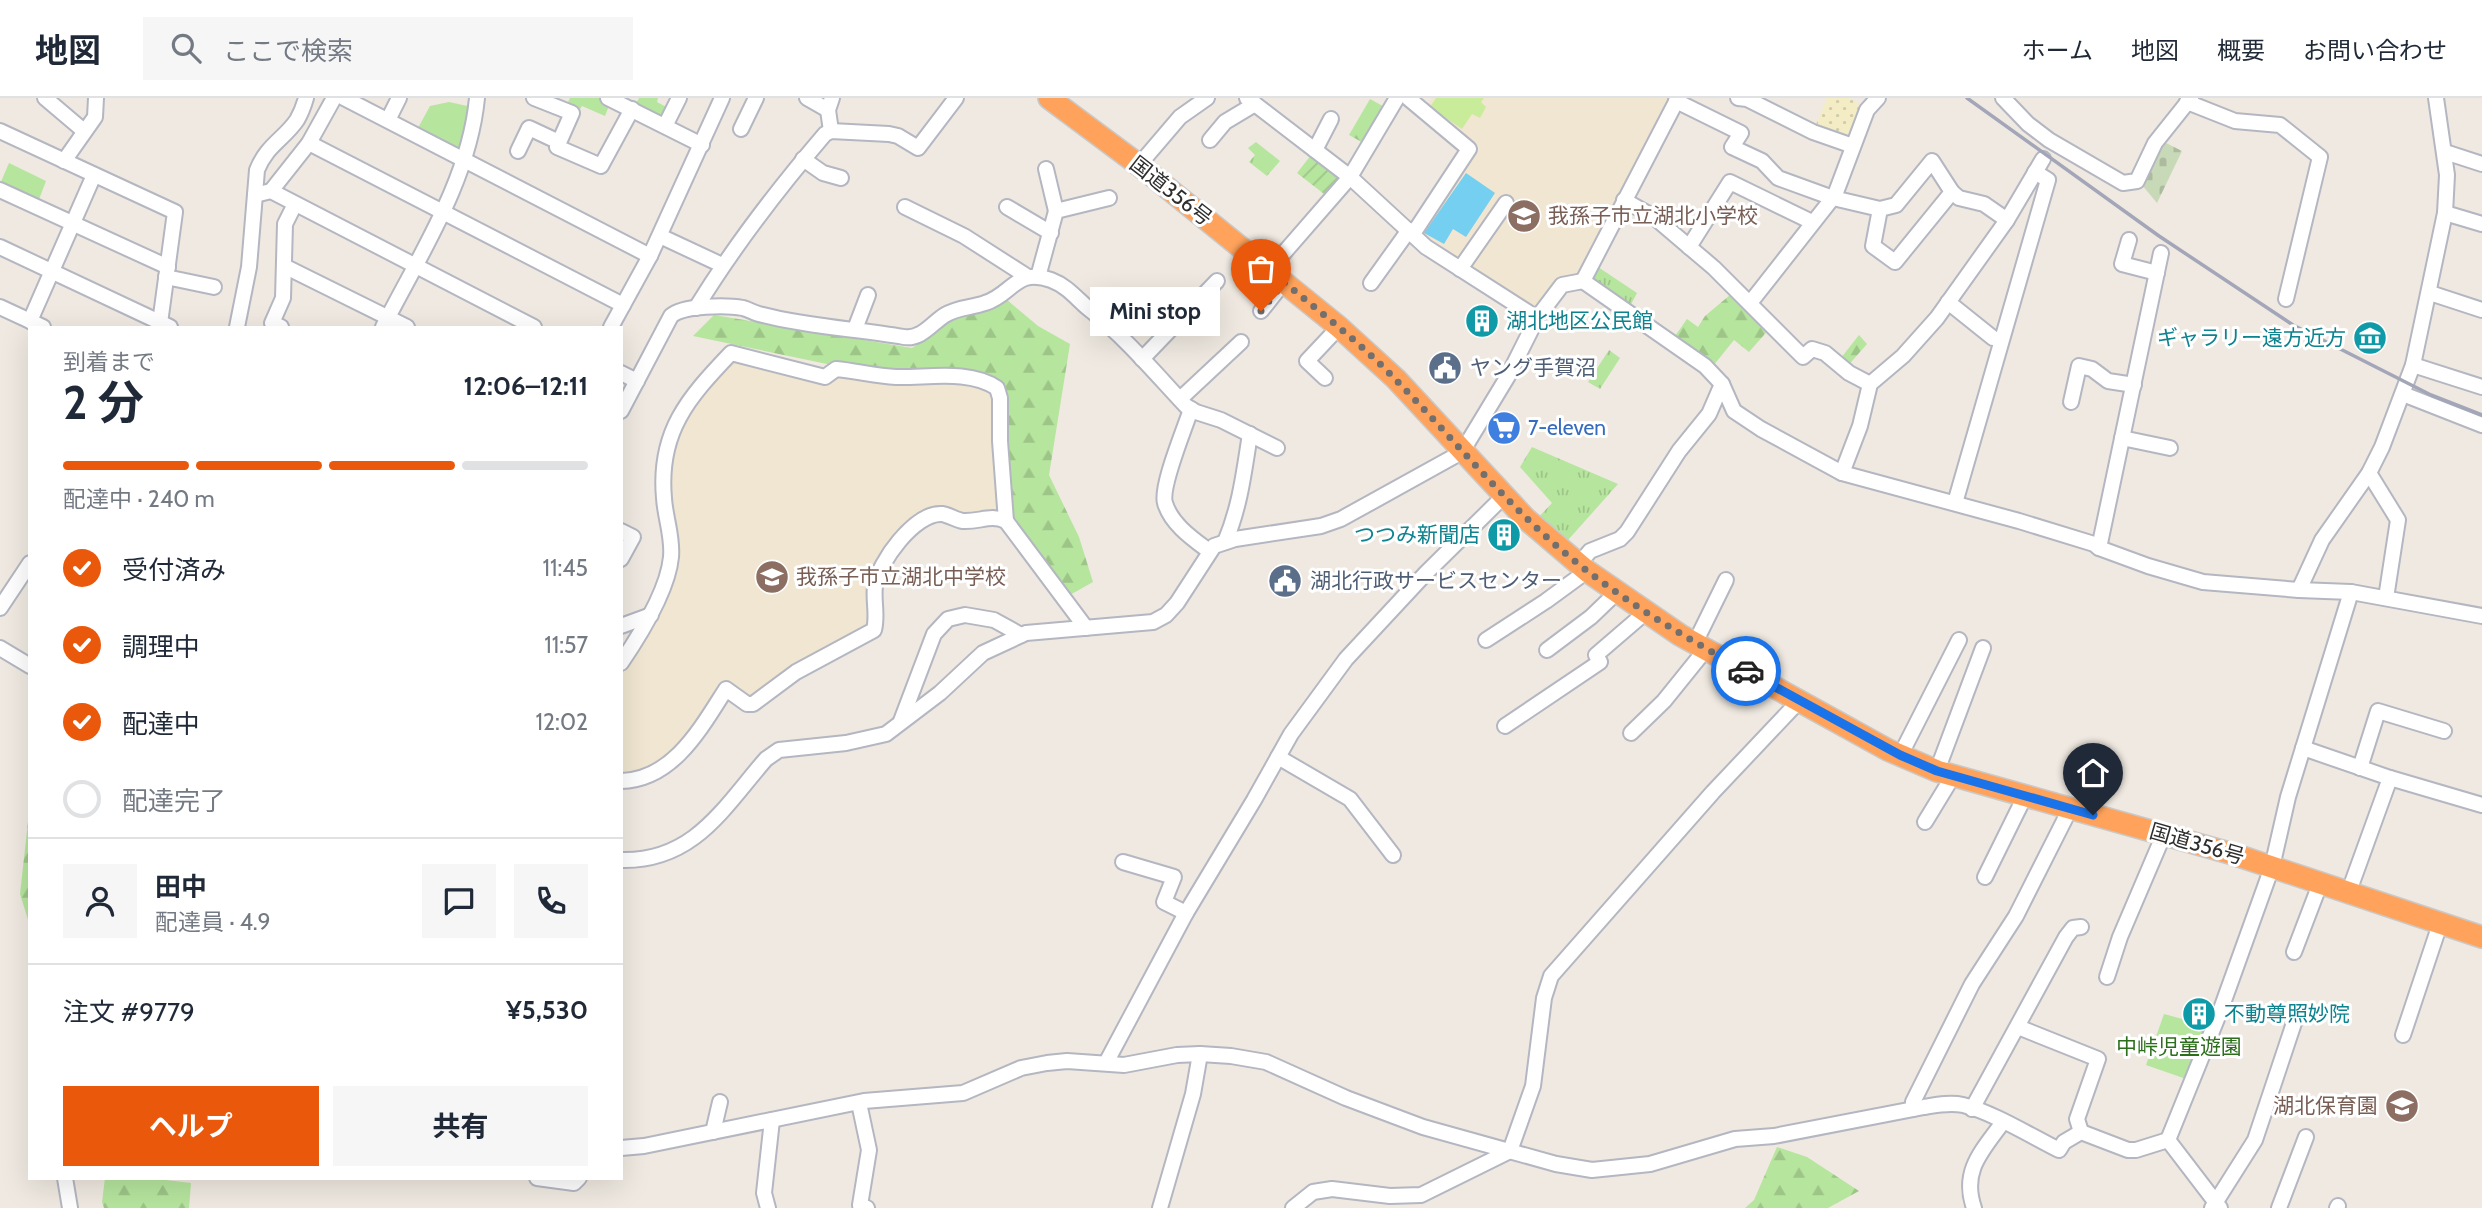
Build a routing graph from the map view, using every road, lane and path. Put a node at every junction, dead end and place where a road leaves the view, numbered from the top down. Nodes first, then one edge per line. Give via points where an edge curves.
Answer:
1 (45, 98) edge
2 (96, 98) edge
3 (306, 98) edge
4 (334, 98) edge
5 (344, 98) edge
6 (399, 98) edge
7 (477, 98) edge
8 (534, 98) edge
9 (608, 98) edge
10 (680, 98) edge
11 (722, 98) edge
12 (756, 98) edge
13 (807, 98) edge
14 (956, 98) edge
15 (1049, 98) edge
16 (1207, 98) edge
17 (1397, 98) edge
18 (1408, 98) edge
19 (1738, 98) edge
20 (1878, 98) edge
21 (2003, 98) edge
22 (2436, 98) edge
23 (1677, 100) edge
24 (2189, 100) edge
25 (1251, 101) edge
26 (830, 104) edge
27 (632, 109) junction
28 (1331, 119) dead end
29 (388, 120) junction
30 (665, 126) junction
31 (741, 130) dead end
32 (0, 131) edge
33 (84, 131) junction
34 (831, 131) junction
35 (1210, 140) dead end
36 (559, 142) junction
37 (309, 143) junction
38 (702, 145) junction
39 (1853, 146) junction
40 (1315, 150) junction
41 (519, 151) dead end
42 (2445, 152) junction
43 (465, 159) junction
44 (803, 159) junction
45 (2043, 159) dead end
46 (64, 161) junction
47 (2482, 164) edge
48 (1139, 165) junction
49 (1046, 169) dead end
50 (2035, 172) junction
51 (94, 175) junction
52 (1350, 177) junction
53 (841, 178) dead end
54 (0, 190) edge
55 (271, 191) junction
56 (1952, 192) junction
57 (255, 195) junction
58 (1109, 198) dead end
59 (1833, 198) junction
60 (1624, 200) junction
61 (1506, 202) dead end
62 (295, 204) junction
63 (905, 207) dead end
64 (1007, 207) dead end
65 (1880, 209) junction
66 (1056, 211) junction
67 (443, 212) junction
68 (2445, 213) junction
69 (2007, 220) junction
70 (1812, 222) junction
71 (72, 224) junction
72 (2482, 225) edge
73 (1411, 232) junction
74 (1051, 233) junction
75 (660, 236) junction
76 (2129, 240) dead end
77 (0, 247) edge
78 (1689, 247) junction
79 (2161, 253) dead end
80 (650, 256) junction
81 (415, 264) junction
82 (722, 265) junction
83 (284, 266) junction
84 (1460, 269) junction
85 (52, 272) junction
86 (167, 272) junction
87 (2157, 272) junction
88 (1277, 276) junction
89 (1033, 277) junction
90 (1217, 281) dead end
91 (1583, 281) junction
92 (1371, 283) dead end
93 (214, 288) dead end
94 (2430, 293) junction
95 (869, 295) dead end
96 (2286, 299) dead end
97 (1948, 302) junction
98 (1750, 303) junction
99 (623, 305) junction
100 (0, 307) edge
101 (696, 308) junction
102 (2482, 310) edge
103 (1261, 311) dead end
104 (1537, 318) junction
105 (386, 322) edge
106 (37, 324) edge
107 (165, 325) edge
108 (237, 326) edge
109 (279, 326) edge
110 (532, 326) edge
111 (612, 326) edge
112 (1339, 327) junction
113 (855, 329) junction
114 (1993, 338) dead end
115 (1241, 342) dead end
116 (1142, 359) junction
117 (2413, 365) junction
118 (623, 374) edge
119 (1325, 378) dead end
120 (636, 381) junction
121 (1722, 384) junction
122 (1870, 384) junction
123 (2134, 385) junction
124 (2482, 387) edge
125 (2403, 394) junction
126 (2071, 402) dead end
127 (1185, 404) junction
128 (623, 407) edge
129 (2482, 425) edge
130 (1250, 434) junction
131 (2122, 438) junction
132 (1277, 448) dead end
133 (2170, 448) dead end
134 (1462, 452) junction
135 (1842, 473) junction
136 (2369, 473) junction
137 (1504, 496) junction
138 (1955, 503) junction
139 (1006, 521) junction
140 (623, 532) edge
141 (1224, 542) junction
142 (2099, 548) junction
143 (1209, 551) junction
144 (623, 555) edge
145 (28, 566) edge
146 (1583, 567) junction
147 (1726, 580) dead end
148 (2299, 590) junction
149 (1617, 592) junction
150 (2351, 592) junction
151 (2386, 598) junction
152 (0, 608) edge
153 (1647, 612) junction
154 (651, 615) junction
155 (2482, 616) edge
156 (623, 625) edge
157 (1086, 628) junction
158 (1021, 635) junction
159 (1959, 639) dead end
160 (1486, 640) dead end
161 (1701, 646) junction
162 (0, 648) edge
163 (1983, 648) dead end
164 (1547, 650) dead end
165 (623, 660) edge
166 (28, 665) edge
167 (1800, 701) junction
168 (900, 724) junction
169 (1506, 726) dead end
170 (2444, 731) dead end
171 (1630, 733) dead end
172 (2303, 748) junction
173 (1900, 755) junction
174 (1278, 757) junction
175 (2360, 768) junction
176 (1945, 773) junction
177 (2390, 778) junction
178 (623, 781) edge
179 (2025, 796) junction
180 (2482, 805) edge
181 (2070, 809) junction
182 (1925, 822) dead end
183 (2164, 834) junction
184 (1393, 855) dead end
185 (623, 860) edge
186 (1124, 862) dead end
187 (2272, 867) junction
188 (1984, 877) dead end
189 (2320, 884) junction
190 (2348, 894) junction
191 (1186, 914) junction
192 (2440, 924) junction
193 (2081, 927) dead end
194 (2482, 937) edge
195 (2294, 952) dead end
196 (2107, 977) dead end
197 (2298, 1012) dead end
198 (2018, 1027) junction
199 (2403, 1035) dead end
200 (1200, 1054) junction
201 (1106, 1063) junction
202 (720, 1102) dead end
203 (859, 1102) junction
204 (1913, 1109) junction
205 (1972, 1109) junction
206 (772, 1121) junction
207 (2003, 1122) junction
208 (713, 1132) junction
209 (2081, 1132) junction
210 (2306, 1137) dead end
211 (2168, 1140) junction
212 (623, 1148) edge
213 (1510, 1152) junction
214 (65, 1180) edge
215 (552, 1180) edge
216 (577, 1180) edge
217 (2216, 1207) edge
218 (70, 1208) edge
219 (768, 1208) edge
220 (867, 1208) edge
221 (1160, 1208) edge
222 (1293, 1208) edge
223 (1974, 1208) edge
224 (2279, 1208) edge

1 - 33 street
2 - 33 street via 95,117
3 - 57 street via 297,121 262,158
4 - 37 street
5 - 29 street
6 - 29 street
7 - 43 street
8 - 36 street via 572,113
9 - 27 street
10 - 30 street
11 - 38 street
12 - 31 street
13 - 26 street
14 - 34 street via 918,148 889,134
15 - 48 highway, 国道356号
16 - 48 street via 1180,117
17 - 52 street
18 - 73 street via 1469,149
19 - 39 street
20 - 39 street via 1867,110
21 - 24 street via 2049,140 2123,183 2137,181 2155,143
22 - 42 street
23 - 59 street via 1741,132 1732,147 1762,161 1778,178
23 - 60 street
24 - 96 street via 2235,121 2280,125 2320,157
25 - 35 street
25 - 40 street
26 - 34 street
27 - 30 street
27 - 36 street via 601,166 557,147
28 - 40 street
29 - 43 street
30 - 38 street
32 - 46 street
33 - 46 street
34 - 44 street
36 - 41 street via 529,128
37 - 55 street
37 - 67 street
38 - 75 street
39 - 59 street
40 - 52 street
42 - 47 street
42 - 68 street
43 - 67 street
43 - 80 street
44 - 53 street via 823,173
44 - 82 street
45 - 50 street
46 - 51 street
48 - 88 highway, 国道356号
49 - 66 street
50 - 69 street
50 - 138 street via 2048,180
51 - 71 street
51 - 86 street via 175,212
52 - 73 street
52 - 88 street
54 - 71 street
55 - 57 street
55 - 62 street
56 - 65 street via 1933,161 1896,205
56 - 65 street via 1895,262 1873,246
56 - 69 street via 1984,204
57 - 108 street via 249,268
58 - 66 street
59 - 65 street
59 - 70 street
60 - 78 street via 1654,217
60 - 91 street
61 - 84 street
62 - 81 street
62 - 83 street via 285,224
63 - 89 street
64 - 74 street
66 - 74 street
67 - 81 street
67 - 99 street
68 - 72 street
68 - 94 street
69 - 97 street
70 - 78 street via 1730,182
70 - 98 street
71 - 85 street
71 - 86 street
73 - 84 street
73 - 92 street
74 - 89 street
75 - 80 street
75 - 82 street
76 - 87 street via 2122,264
77 - 85 street
78 - 98 street
79 - 87 street
80 - 99 street
81 - 105 street
81 - 110 street
82 - 101 street
83 - 105 street
83 - 109 street via 283,298 272,323
84 - 104 street
85 - 106 street
85 - 107 street
86 - 93 street
86 - 107 street
87 - 123 street
88 - 103 street
88 - 112 highway, 国道356号
89 - 113 street via 1020,279 990,301 945,315 915,336
89 - 116 street via 1066,287
90 - 116 street via 1208,298
91 - 104 street via 1562,285
91 - 121 street via 1704,366
94 - 102 street
94 - 117 street
95 - 113 street
97 - 114 street
97 - 122 street via 1903,356
98 - 122 street via 1803,357 1812,349 1825,353
99 - 111 street
100 - 106 street
101 - 113 street via 744,309
101 - 120 street via 671,316
104 - 134 street
112 - 119 street via 1307,361
112 - 134 highway, 国道356号 via 1396,379
115 - 127 street
116 - 127 street
117 - 124 street
117 - 125 street
118 - 120 street
120 - 128 street
121 - 135 street via 1734,411
121 - 146 street via 1709,414 1679,451 1627,532 1590,551
122 - 135 street
123 - 126 street via 2108,381 2079,366
123 - 131 street
125 - 129 street
125 - 136 street
127 - 130 street
127 - 143 street via 1164,502 1187,534
130 - 132 street
130 - 141 street via 1235,518
131 - 133 street
131 - 142 street
134 - 137 highway, 国道356号
134 - 141 street via 1341,519
135 - 138 street
136 - 148 street via 2322,540
136 - 151 street via 2398,520
137 - 146 highway, 国道356号
137 - 174 street via 1346,659
138 - 142 street
139 - 154 street via 1000,398 990,383 943,374 896,377 836,369 825,377 731,353 682,408 670,442 663,483 671,557
139 - 157 street
139 - 178 street via 995,517 961,521 941,514 910,530 879,569 874,630 796,672 753,704 726,689 702,727 666,767
140 - 144 street via 633,537
141 - 143 street
142 - 148 street via 2203,582
143 - 157 street via 1166,615 1153,622
145 - 152 street
146 - 149 highway, 国道356号
146 - 160 street via 1546,601
147 - 161 street
148 - 150 street
149 - 153 highway, 国道356号
149 - 164 street
150 - 151 street
150 - 172 street
151 - 155 street
153 - 161 highway, 国道356号
153 - 169 street via 1596,655 1600,662
154 - 156 street
154 - 165 street
157 - 158 street
158 - 168 street via 983,653
158 - 168 street via 994,620 965,615 948,620 934,634
159 - 173 street
161 - 167 highway, 国道356号
161 - 171 street via 1664,701
162 - 166 street
163 - 176 street
167 - 173 highway, 国道356号
167 - 213 street via 1551,976 1533,1086
168 - 185 street via 886,734 846,743 779,750 766,758 697,838 669,853
170 - 175 street via 2378,711
172 - 175 street
172 - 187 street
173 - 176 highway, 国道356号
174 - 184 street via 1350,799
174 - 191 street
175 - 177 street
176 - 179 highway, 国道356号
176 - 182 street
177 - 180 street
177 - 190 street
179 - 181 highway, 国道356号
179 - 188 street
181 - 183 highway, 国道356号
181 - 204 street via 2016,916 1972,984
183 - 187 highway, 国道356号
183 - 196 street
186 - 191 street via 1174,877 1164,902
187 - 189 highway, 国道356号
187 - 211 street
189 - 190 highway, 国道356号
189 - 195 street
190 - 192 highway, 国道356号
191 - 201 street
192 - 194 highway, 国道356号
192 - 199 street
193 - 198 street via 2073,928 2066,937
197 - 217 street via 2255,1140
198 - 205 street
198 - 209 street via 2098,1059 2077,1119
200 - 201 street via 1124,1065
200 - 213 street via 1266,1062 1388,1114
200 - 221 street
201 - 203 street via 1047,1063 1021,1068 963,1093
202 - 208 street
203 - 206 street
203 - 220 street via 869,1150 860,1205
204 - 205 street via 1948,1104
204 - 213 street via 1774,1136 1735,1139 1634,1166 1592,1170
205 - 207 street
206 - 208 street
206 - 219 street via 764,1193
207 - 209 street via 2059,1150
207 - 223 street via 1970,1175
208 - 212 street
209 - 211 street via 2127,1150
210 - 224 street
211 - 217 street
213 - 222 street via 1421,1195 1332,1189 1313,1192
214 - 218 street
215 - 216 street

